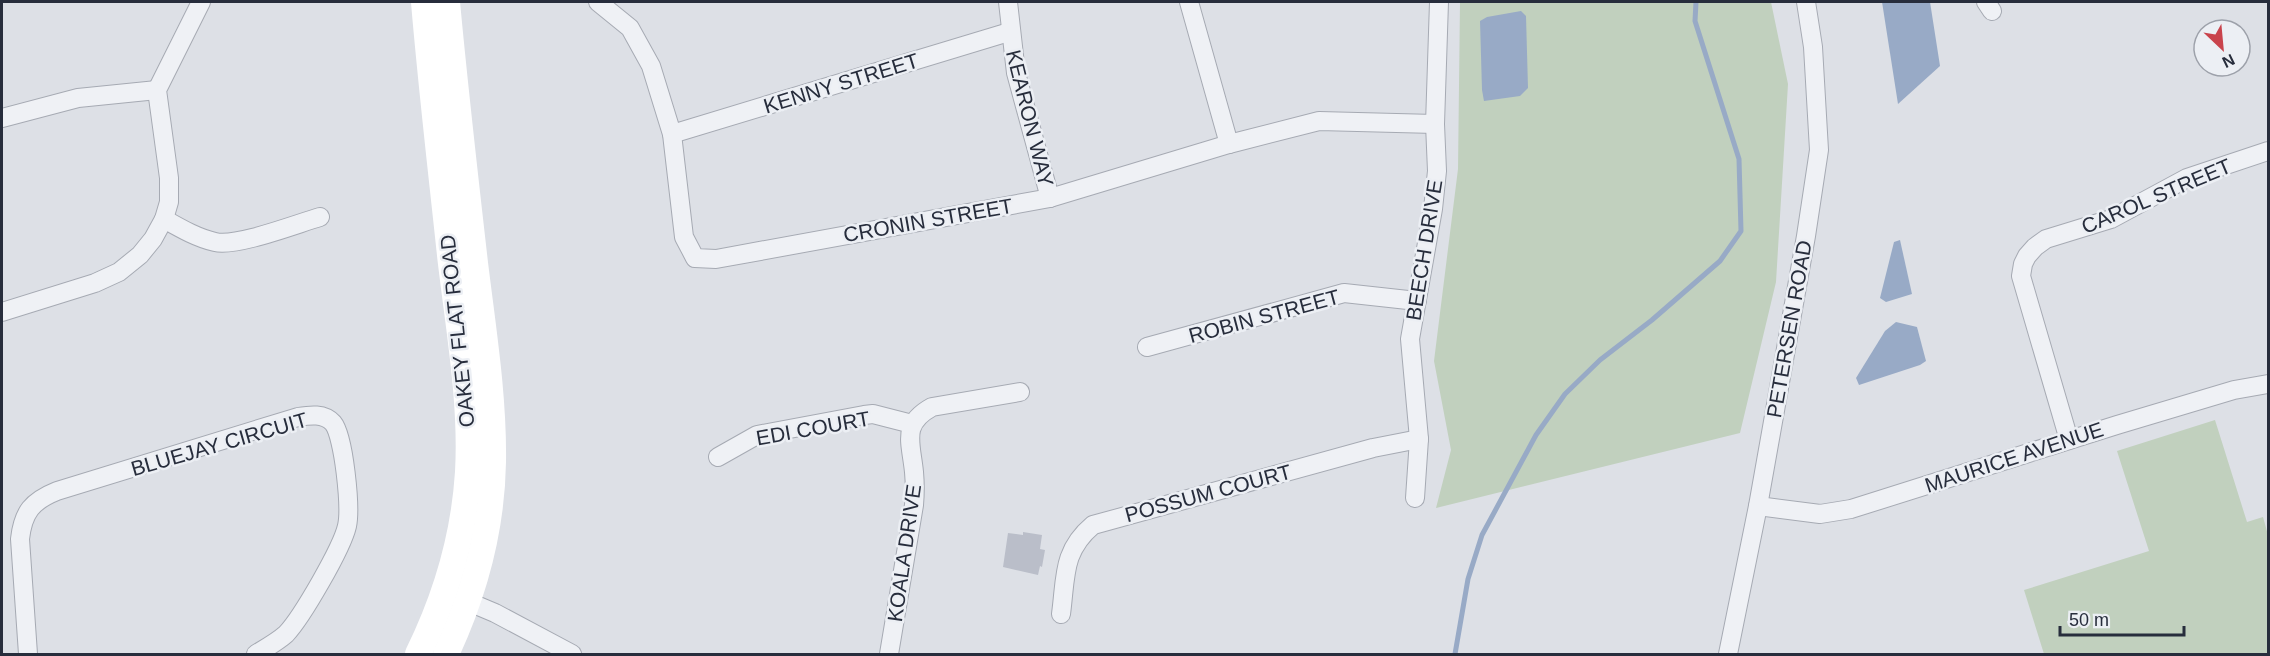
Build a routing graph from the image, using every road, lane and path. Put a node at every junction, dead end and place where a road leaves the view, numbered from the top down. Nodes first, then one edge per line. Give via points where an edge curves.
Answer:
1 (201, 2) edge
2 (423, 2) edge
3 (447, 2) edge
4 (598, 2) edge
5 (1008, 2) edge
6 (1189, 2) edge
7 (1439, 2) edge
8 (1806, 2) edge
9 (1009, 32) junction
10 (157, 90) junction
11 (2, 118) edge
12 (1435, 124) junction
13 (672, 134) junction
14 (1229, 144) junction
15 (2268, 152) edge
16 (1050, 198) junction
17 (320, 217) dead end
18 (164, 219) junction
19 (1417, 301) junction
20 (2, 312) edge
21 (1148, 347) dead end
22 (2268, 384) edge
23 (1020, 392) dead end
24 (912, 424) junction
25 (1419, 439) junction
26 (2069, 441) junction
27 (718, 457) dead end
28 (1415, 498) dead end
29 (1758, 506) junction
30 (444, 593) junction
31 (468, 601) junction
32 (1061, 614) dead end
33 (28, 654) edge
34 (256, 654) edge
35 (418, 654) edge
36 (446, 654) edge
37 (572, 654) edge
38 (889, 654) edge
39 (1728, 654) edge

1 - 10 street
2 - 30 main road, OAKEY FLAT ROAD via 468,424 464,511
3 - 31 main road, OAKEY FLAT ROAD via 493,433 489,515
4 - 13 street, CRONIN STREET via 630,27 651,66
5 - 9 street, KEARON WAY
6 - 14 street
7 - 12 street, BEECH DRIVE
8 - 29 street, PETERSEN ROAD via 1814,47 1819,150
9 - 13 street, KENNY STREET
9 - 16 street, KEARON WAY via 1016,73
10 - 11 street via 78,98
10 - 18 street via 169,178
12 - 14 street, CRONIN STREET via 1318,121
12 - 19 street, BEECH DRIVE via 1437,171
13 - 16 street, CRONIN STREET via 684,237 694,258 716,259
14 - 16 street, CRONIN STREET
15 - 26 street, CAROL STREET via 2187,178 2111,219 2046,239 2027,256 2022,276
17 - 18 street via 218,243
18 - 20 street via 140,255 119,272
19 - 21 street, ROBIN STREET via 1344,293
19 - 25 street, BEECH DRIVE via 1410,339
22 - 26 street, MAURICE AVENUE via 2234,390
23 - 24 street via 932,407 920,413
24 - 27 street, EDI COURT via 864,415 757,435
24 - 38 street, KOALA DRIVE via 909,435 914,505
25 - 28 street, BEECH DRIVE
25 - 32 street, POSSUM COURT via 1373,448 1093,525 1078,538 1068,556
26 - 29 street, MAURICE AVENUE via 1851,509 1820,514
29 - 39 street, PETERSEN ROAD
30 - 31 street
30 - 35 main road, OAKEY FLAT ROAD
31 - 36 main road, OAKEY FLAT ROAD
31 - 37 street
33 - 34 street, BLUEJAY CIRCUIT via 20,539 22,523 44,496 298,417 323,416 332,422 340,437 347,526 294,624 280,639

